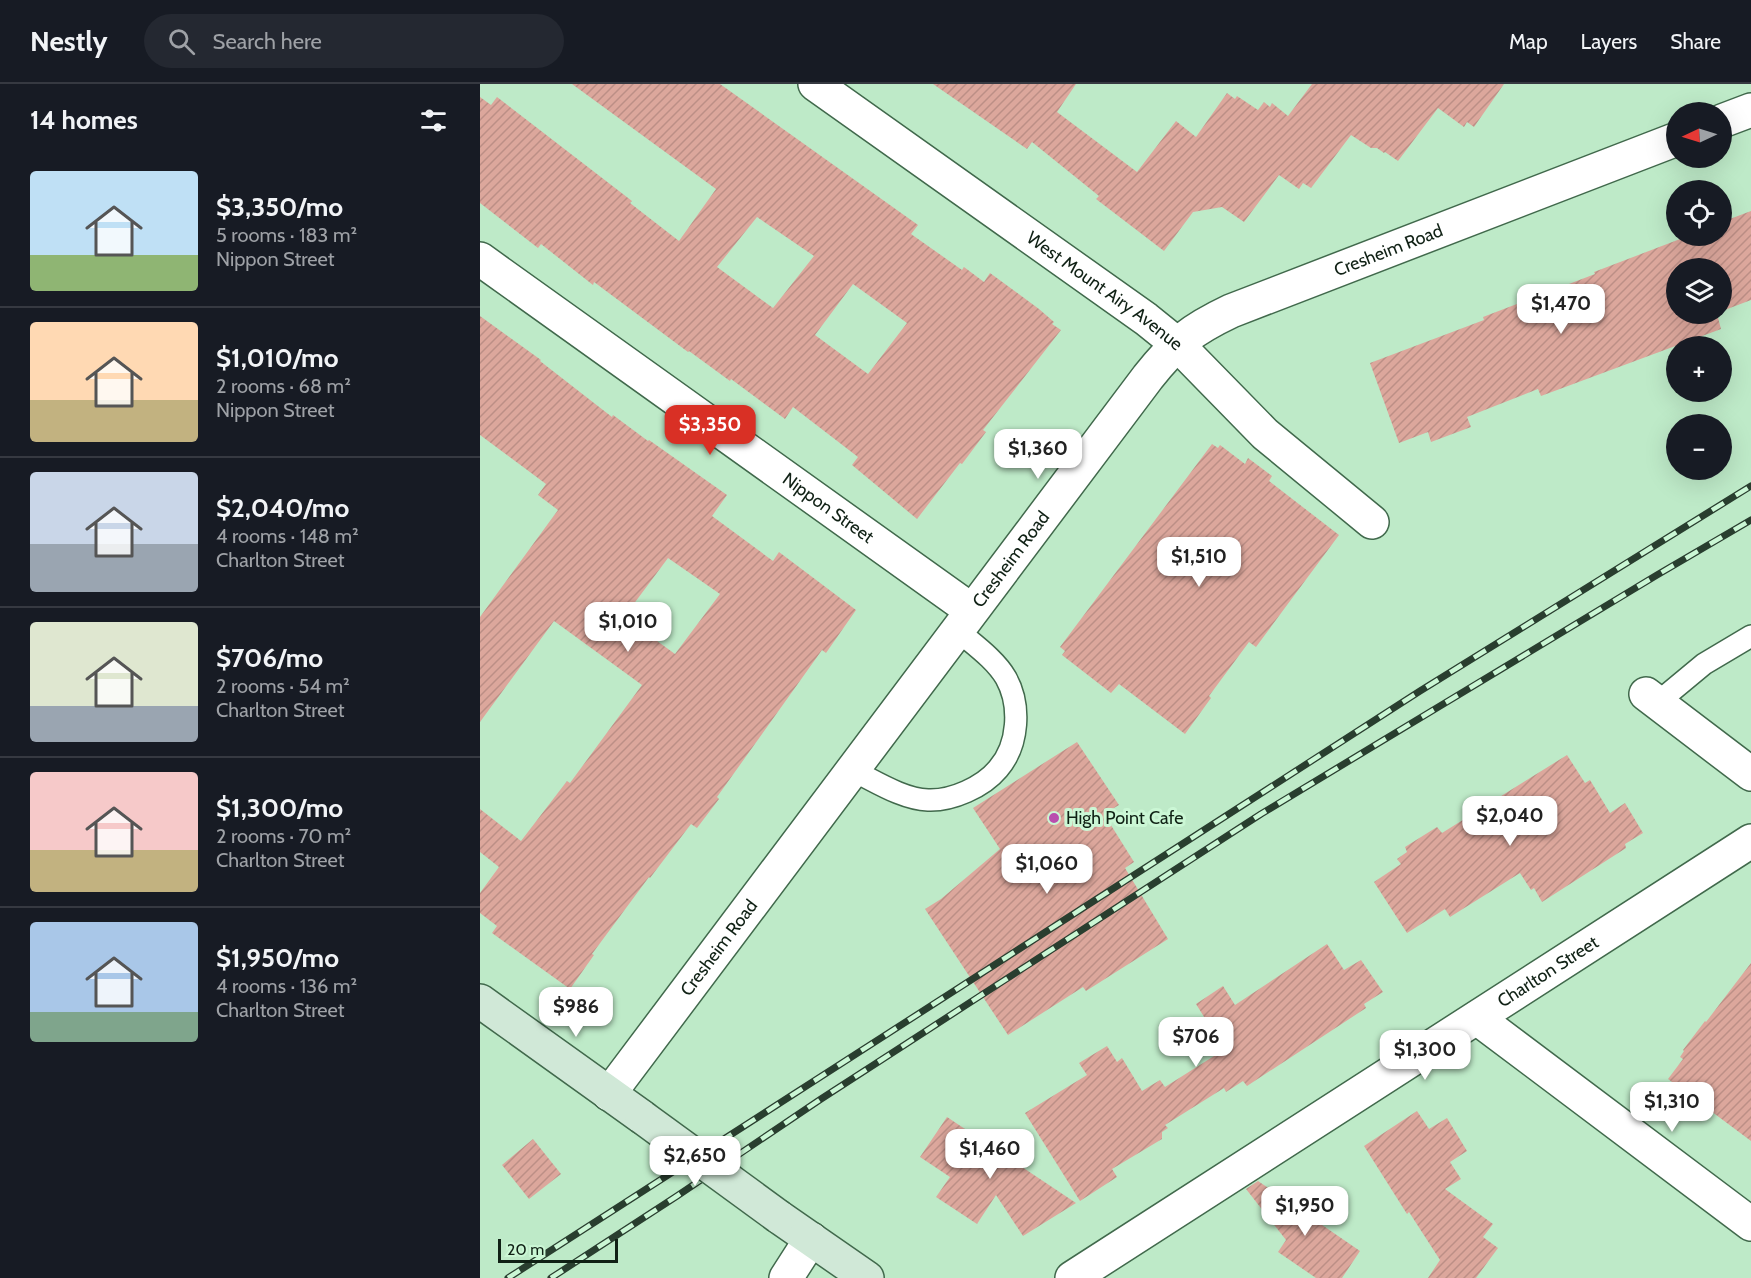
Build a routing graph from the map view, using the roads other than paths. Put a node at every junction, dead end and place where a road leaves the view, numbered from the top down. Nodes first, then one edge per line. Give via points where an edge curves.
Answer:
1 (815, 84) edge
2 (1751, 110) edge
3 (1732, 117) edge
4 (1666, 143) edge
5 (480, 260) edge
6 (1177, 344) junction
7 (1372, 522) dead end
8 (964, 620) junction
9 (1751, 636) edge
10 (1652, 698) joint
11 (852, 770) junction
12 (1751, 774) edge
13 (1751, 841) edge
14 (480, 1001) edge
15 (1477, 1018) junction
16 (609, 1094) junction
17 (1751, 1224) edge
18 (811, 1239) junction
19 (786, 1278) edge
20 (867, 1278) edge
21 (1072, 1278) edge

1 - 6 street, West Mount Airy Avenue
2 - 3 street
4 - 6 street, Cresheim Road via 1231,311
5 - 8 street, Nippon Street
6 - 7 street, West Mount Airy Avenue via 1265,434
6 - 8 street, Cresheim Road
8 - 11 street, Cresheim Road
8 - 11 lane via 1005,677 1014,697 1013,739 999,769 978,786 954,797 928,800 907,796
9 - 10 lane
10 - 12 street
11 - 16 street, Cresheim Road
13 - 15 street, Charlton Street
14 - 16 main road
15 - 17 street
15 - 21 street, Charlton Street
16 - 18 main road, bridge
18 - 19 street
18 - 20 main road

